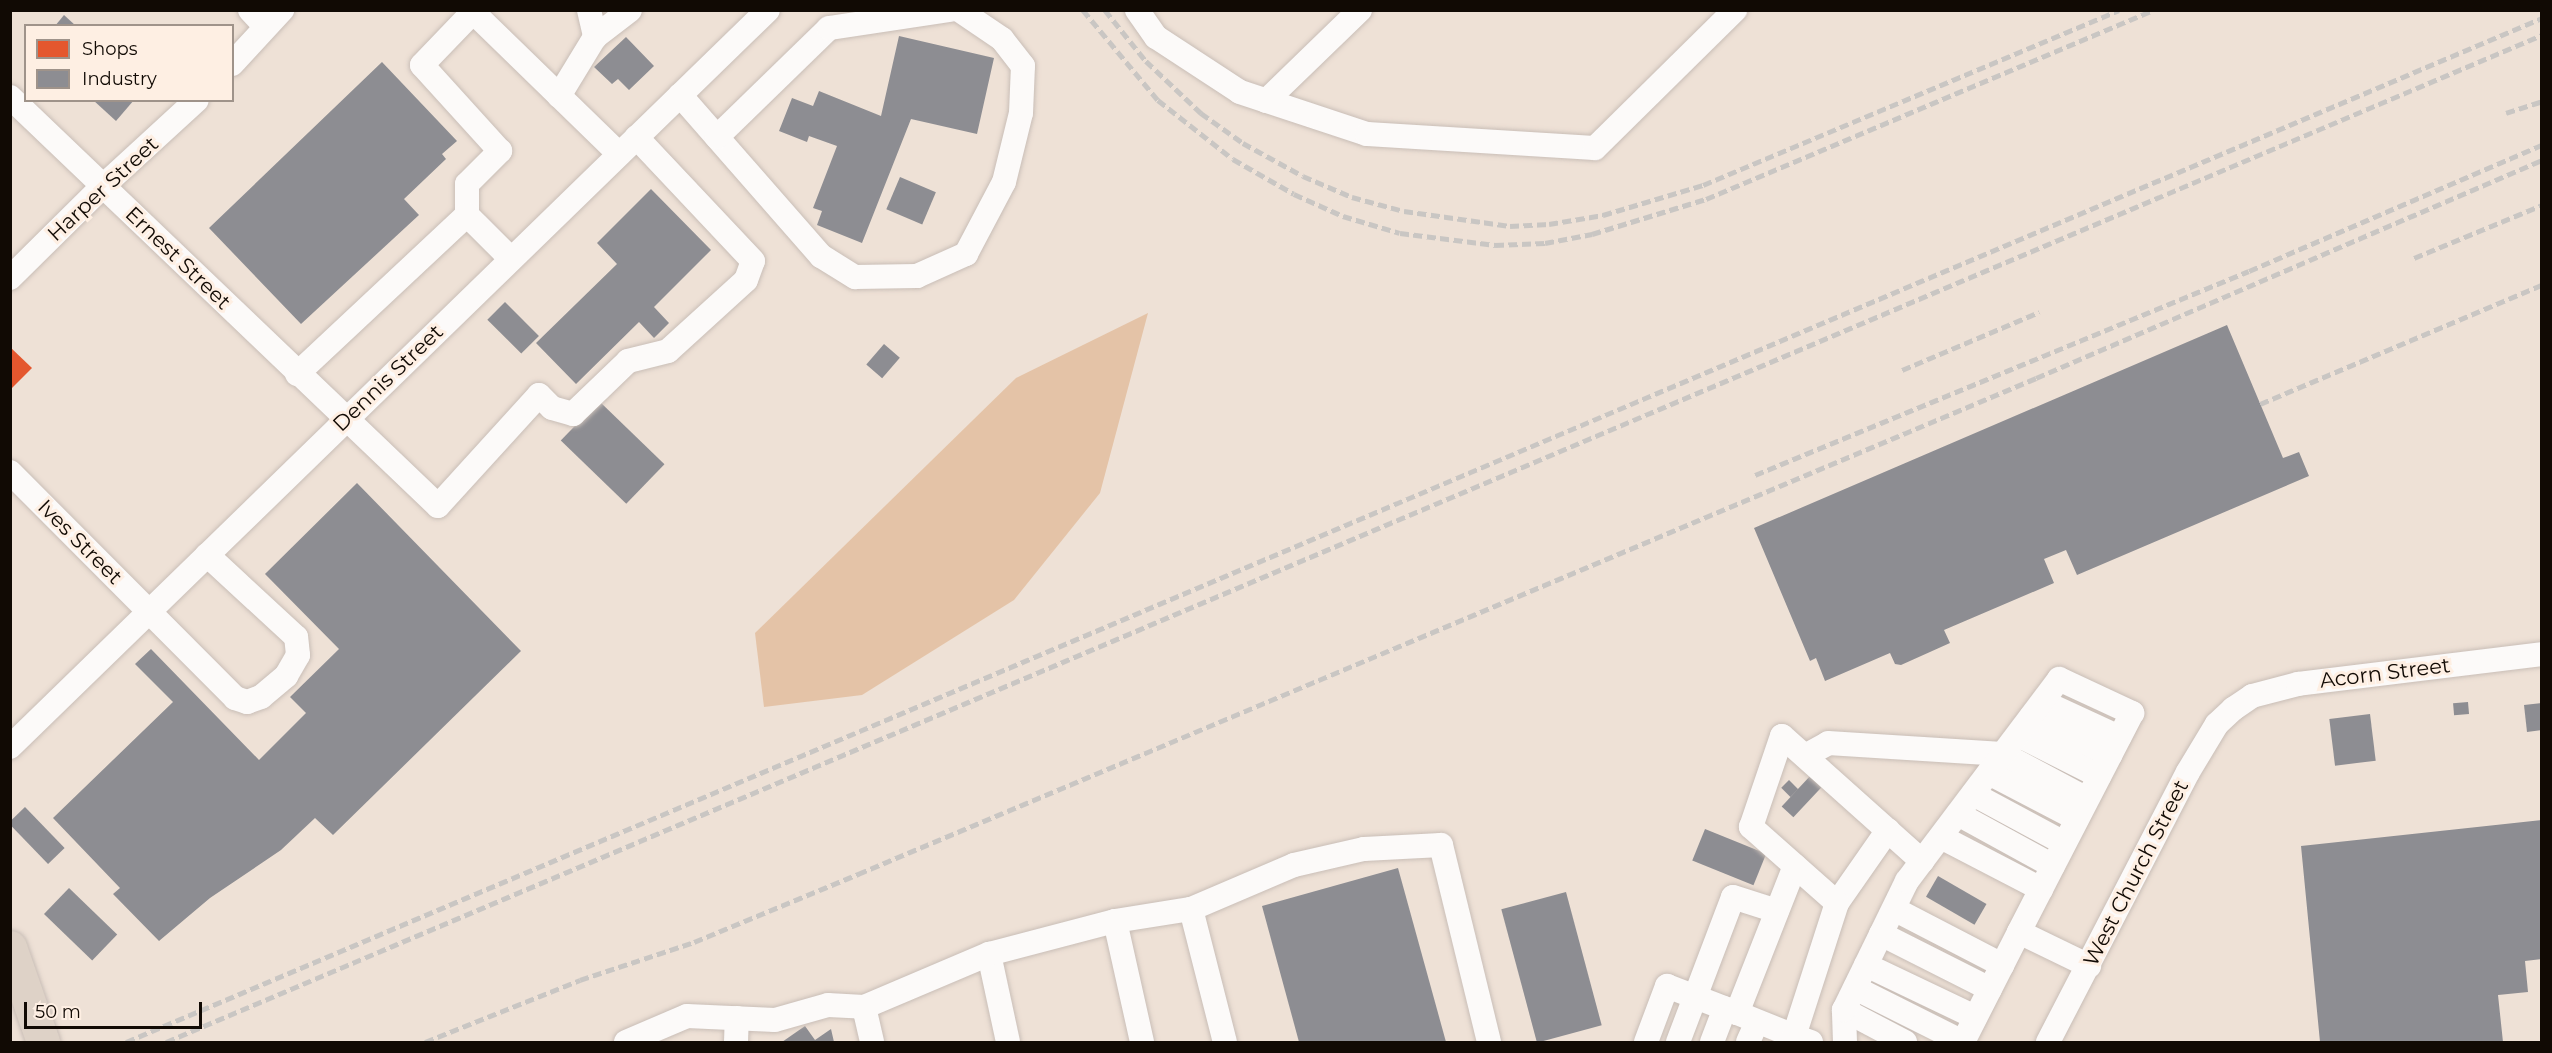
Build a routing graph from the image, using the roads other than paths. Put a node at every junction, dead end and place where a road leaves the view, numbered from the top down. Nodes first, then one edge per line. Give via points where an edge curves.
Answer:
1 (589, 10) edge
2 (630, 10) edge
3 (768, 10) edge
4 (950, 10) edge
5 (959, 10) edge
6 (1137, 10) edge
7 (1360, 10) edge
8 (1735, 10) edge
9 (472, 11) edge
10 (266, 16) edge
11 (595, 37) junction
12 (234, 61) edge
13 (680, 95) junction
14 (559, 96) junction
15 (10, 97) edge
16 (1266, 101) junction
17 (195, 102) edge
18 (717, 137) junction
19 (627, 146) junction
20 (103, 186) junction
21 (467, 215) junction
22 (511, 258) junction
23 (10, 278) edge
24 (297, 374) junction
25 (344, 420) junction
26 (10, 472) edge
27 (207, 555) junction
28 (150, 612) junction
29 (2541, 654) edge
30 (2233, 709) joint
31 (2031, 718) junction
32 (10, 747) edge
33 (1805, 756) junction
34 (2109, 756) junction
35 (1996, 763) junction
36 (1973, 794) junction
37 (2082, 809) junction
38 (1958, 814) junction
39 (1888, 830) junction
40 (1941, 837) junction
41 (2064, 843) junction
42 (1923, 861) junction
43 (1795, 866) junction
44 (2053, 866) junction
45 (2041, 889) junction
46 (1837, 903) junction
47 (1191, 909) junction
48 (1894, 909) junction
49 (1777, 911) junction
50 (1115, 921) junction
51 (2019, 932) junction
52 (1881, 934) junction
53 (10, 947) edge
54 (989, 954) junction
55 (2002, 964) junction
56 (1866, 965) junction
57 (2089, 966) junction
58 (1855, 988) junction
59 (1990, 989) junction
60 (1695, 997) junction
61 (864, 1007) junction
62 (1844, 1010) junction
63 (1975, 1017) junction
64 (737, 1018) junction
65 (1742, 1021) edge
66 (1794, 1039) edge
67 (43, 1042) edge
68 (626, 1042) edge
69 (736, 1042) edge
70 (872, 1042) edge
71 (1008, 1042) edge
72 (1142, 1042) edge
73 (1225, 1042) edge
74 (1489, 1042) edge
75 (1647, 1042) edge
76 (1678, 1042) edge
77 (1712, 1042) edge
78 (1845, 1042) edge
79 (1905, 1042) edge
80 (1963, 1042) edge
81 (2048, 1042) edge

1 - 11 street
2 - 11 street
3 - 13 street, Dennis Street
4 - 18 street via 829,28
5 - 18 street via 1002,39 1023,66 1021,113 1004,182 966,254 917,276 855,277 821,256
6 - 16 street via 1156,37 1240,92
7 - 16 street
8 - 16 street via 1595,148 1367,134
9 - 14 street
9 - 21 street via 422,65 500,150 467,184
10 - 12 street
11 - 14 street
13 - 18 street
13 - 19 street, Dennis Street
14 - 19 street
15 - 20 street, Ernest Street
17 - 20 street, Harper Street
19 - 22 street, Dennis Street
19 - 25 street, Ernest Street via 753,261 746,280 668,351 628,361 573,414 552,408 539,395 438,506
20 - 23 street, Harper Street
20 - 24 street, Ernest Street
21 - 22 street
21 - 24 street
22 - 25 street, Dennis Street
24 - 25 street, Ernest Street
25 - 27 street, Dennis Street
26 - 28 street, Ives Street
27 - 28 street, Dennis Street
27 - 28 street, Ives Street via 296,637 298,655 286,676 261,697 247,702 235,698
28 - 32 street, Dennis Street
29 - 30 street, Acorn Street via 2298,684 2252,696
30 - 57 street, West Church Street via 2202,746
31 - 34 street
31 - 34 street via 2059,680 2132,713
31 - 35 street
33 - 35 street via 1828,743
33 - 39 street
33 - 43 street via 1782,736 1751,827
34 - 37 street
35 - 36 street
35 - 37 street
36 - 38 street
36 - 41 street
37 - 41 street
38 - 40 street
38 - 44 street
39 - 42 street
39 - 46 street
40 - 42 street
40 - 45 street
41 - 44 street
42 - 48 street
43 - 46 street
43 - 49 street
44 - 45 street
45 - 51 street
46 - 66 street
47 - 50 street
47 - 73 street
47 - 74 street via 1294,864 1364,849 1441,845
48 - 52 street
48 - 55 street
49 - 60 street via 1733,897
49 - 65 street
50 - 54 street
50 - 72 street
51 - 55 street
51 - 57 street
52 - 56 street
52 - 59 street
53 - 67 highway
54 - 61 street
54 - 71 street
55 - 59 street
56 - 58 street
56 - 63 street
57 - 81 street, West Church Street
58 - 62 street
58 - 80 street
59 - 63 street
60 - 65 street
60 - 75 street via 1667,986
60 - 76 street
61 - 64 street via 828,1005 775,1020
61 - 70 street
62 - 78 street
62 - 79 street
63 - 80 street
64 - 68 street via 687,1016
64 - 69 street
65 - 66 street
65 - 77 street

